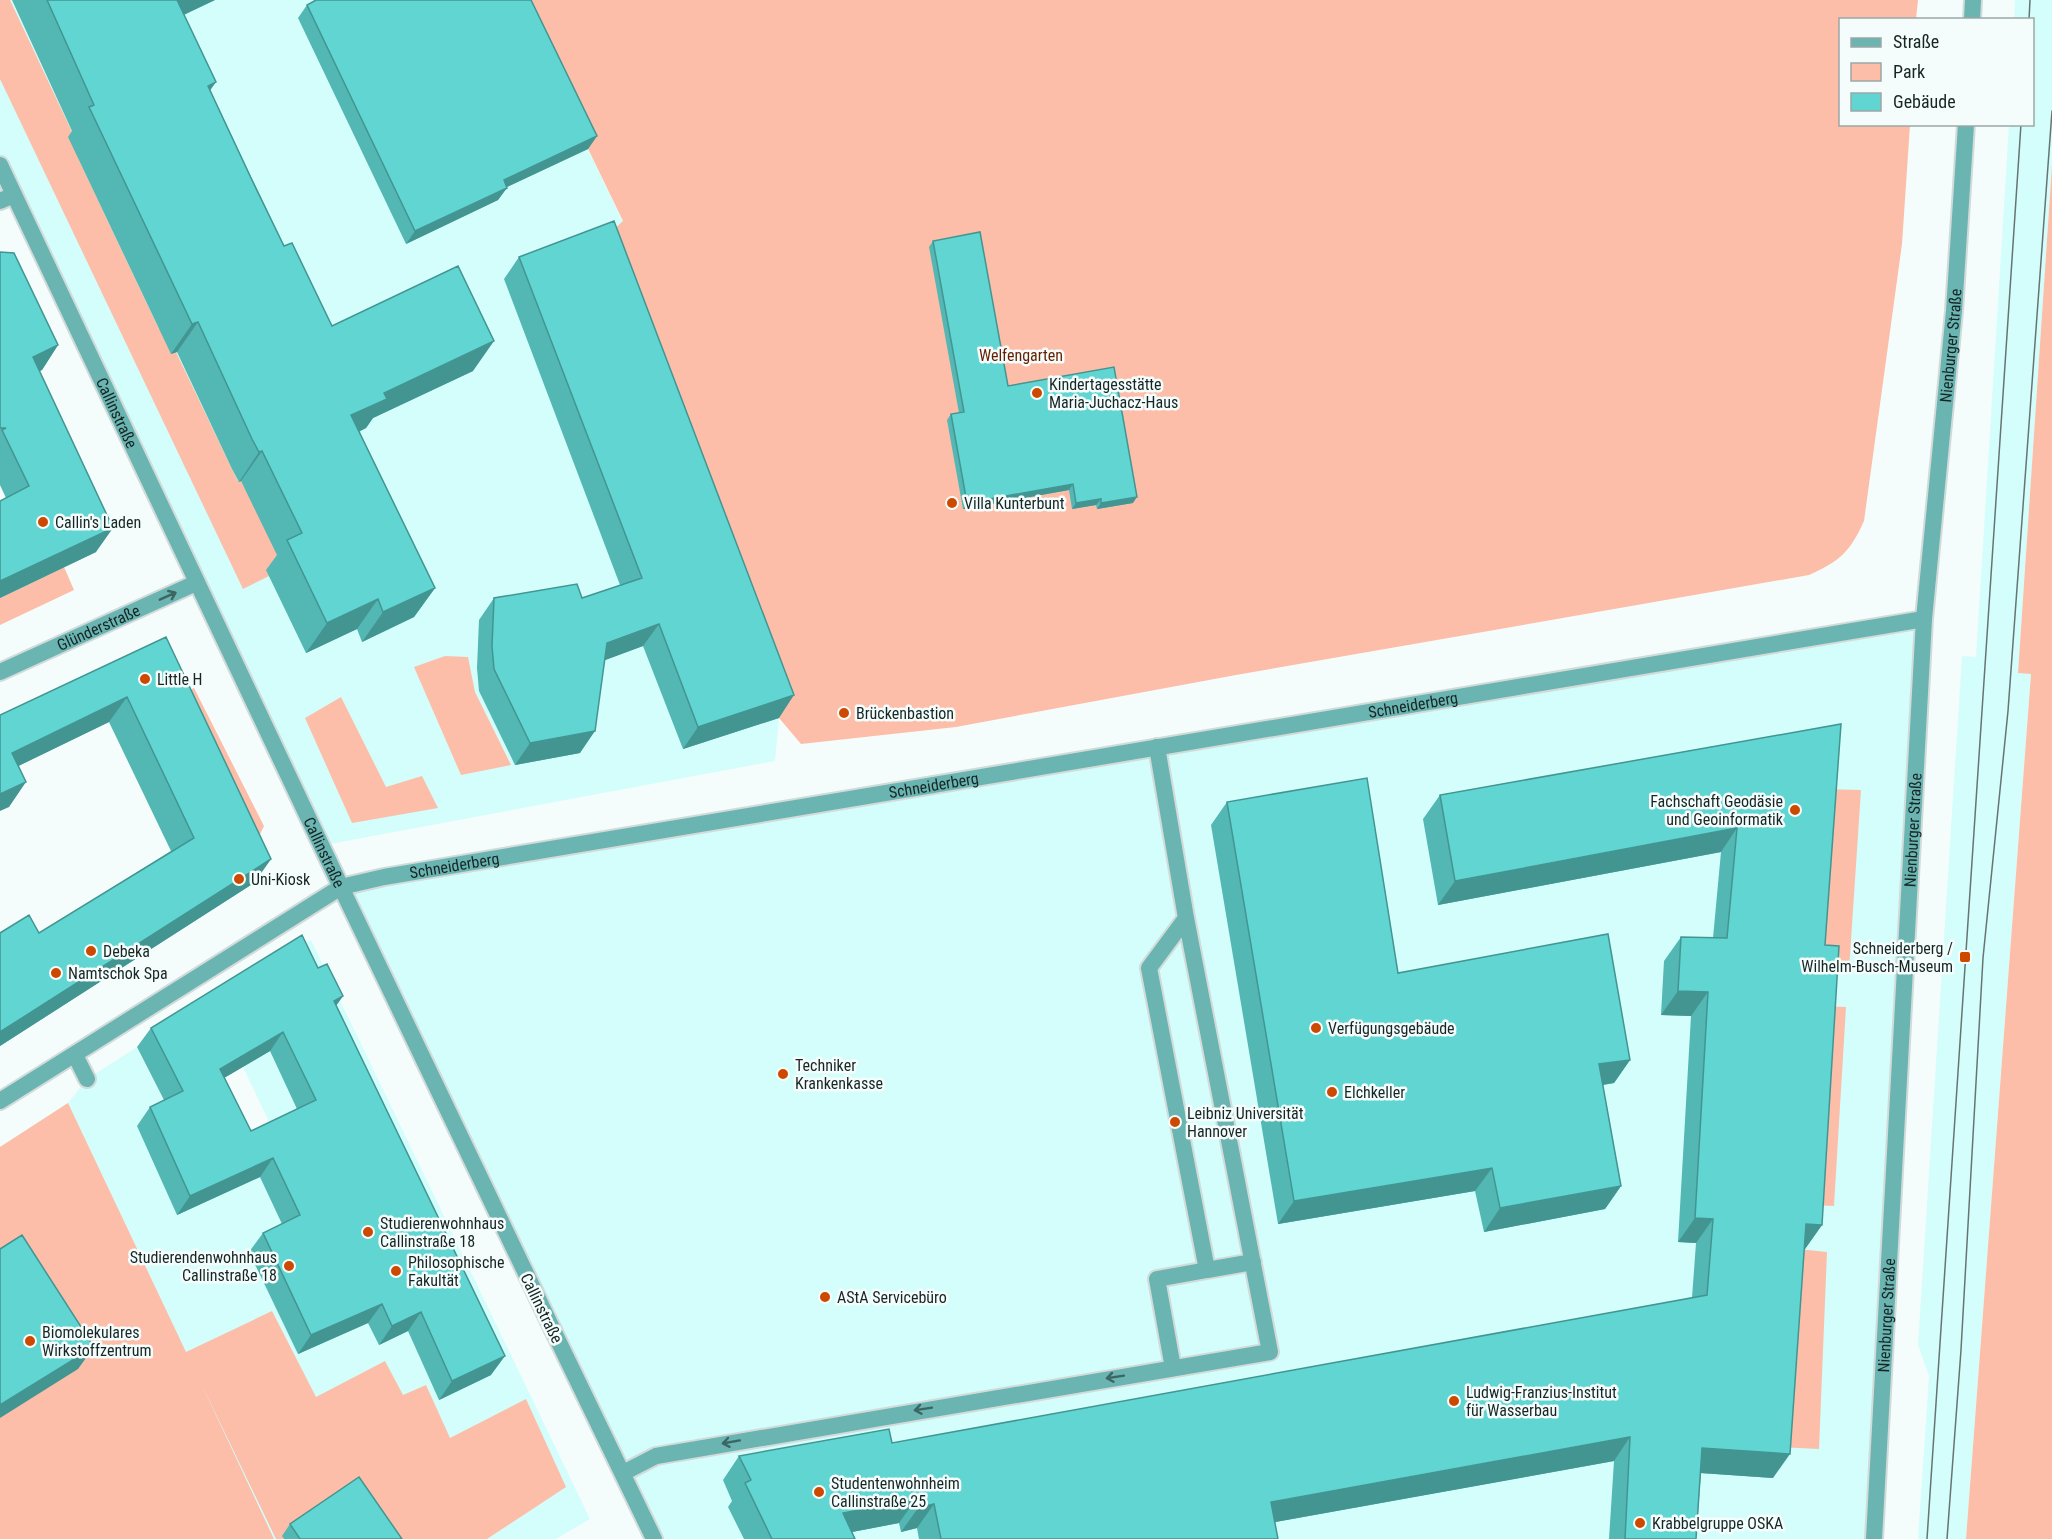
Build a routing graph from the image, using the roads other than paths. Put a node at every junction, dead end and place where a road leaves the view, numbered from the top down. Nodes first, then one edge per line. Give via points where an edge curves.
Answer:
1 (1973, 0) edge
2 (1972, 18) edge
3 (1966, 126) edge
4 (0, 165) edge
5 (7, 198) edge
6 (196, 583) junction
7 (1923, 619) junction
8 (0, 672) edge
9 (1157, 747) junction
10 (341, 887) junction
11 (1186, 918) junction
12 (75, 1055) junction
13 (87, 1079) dead end
14 (0, 1101) edge
15 (1253, 1262) junction
16 (1207, 1270) junction
17 (1173, 1368) junction
18 (622, 1473) junction
19 (654, 1539) edge
20 (1874, 1539) edge

1 - 2 street
3 - 7 street, Nienburger Straße via 1954,311
4 - 5 street, Callinstraße
5 - 6 street, Callinstraße
8 -> 6 street, Glünderstraße
6 - 10 street, Callinstraße
7 - 9 street, Schneiderberg
7 - 20 street, Nienburger Straße
9 - 10 street, Schneiderberg
9 - 11 street
10 - 12 street, Schneiderberg
10 - 18 street, Callinstraße
11 - 15 street
11 - 16 street via 1149,968
12 - 13 street
12 - 14 street, Schneiderberg
15 - 16 street
15 - 17 street via 1270,1352
16 - 17 street via 1157,1279
17 -> 18 street via 656,1456
18 - 19 street, Callinstraße

